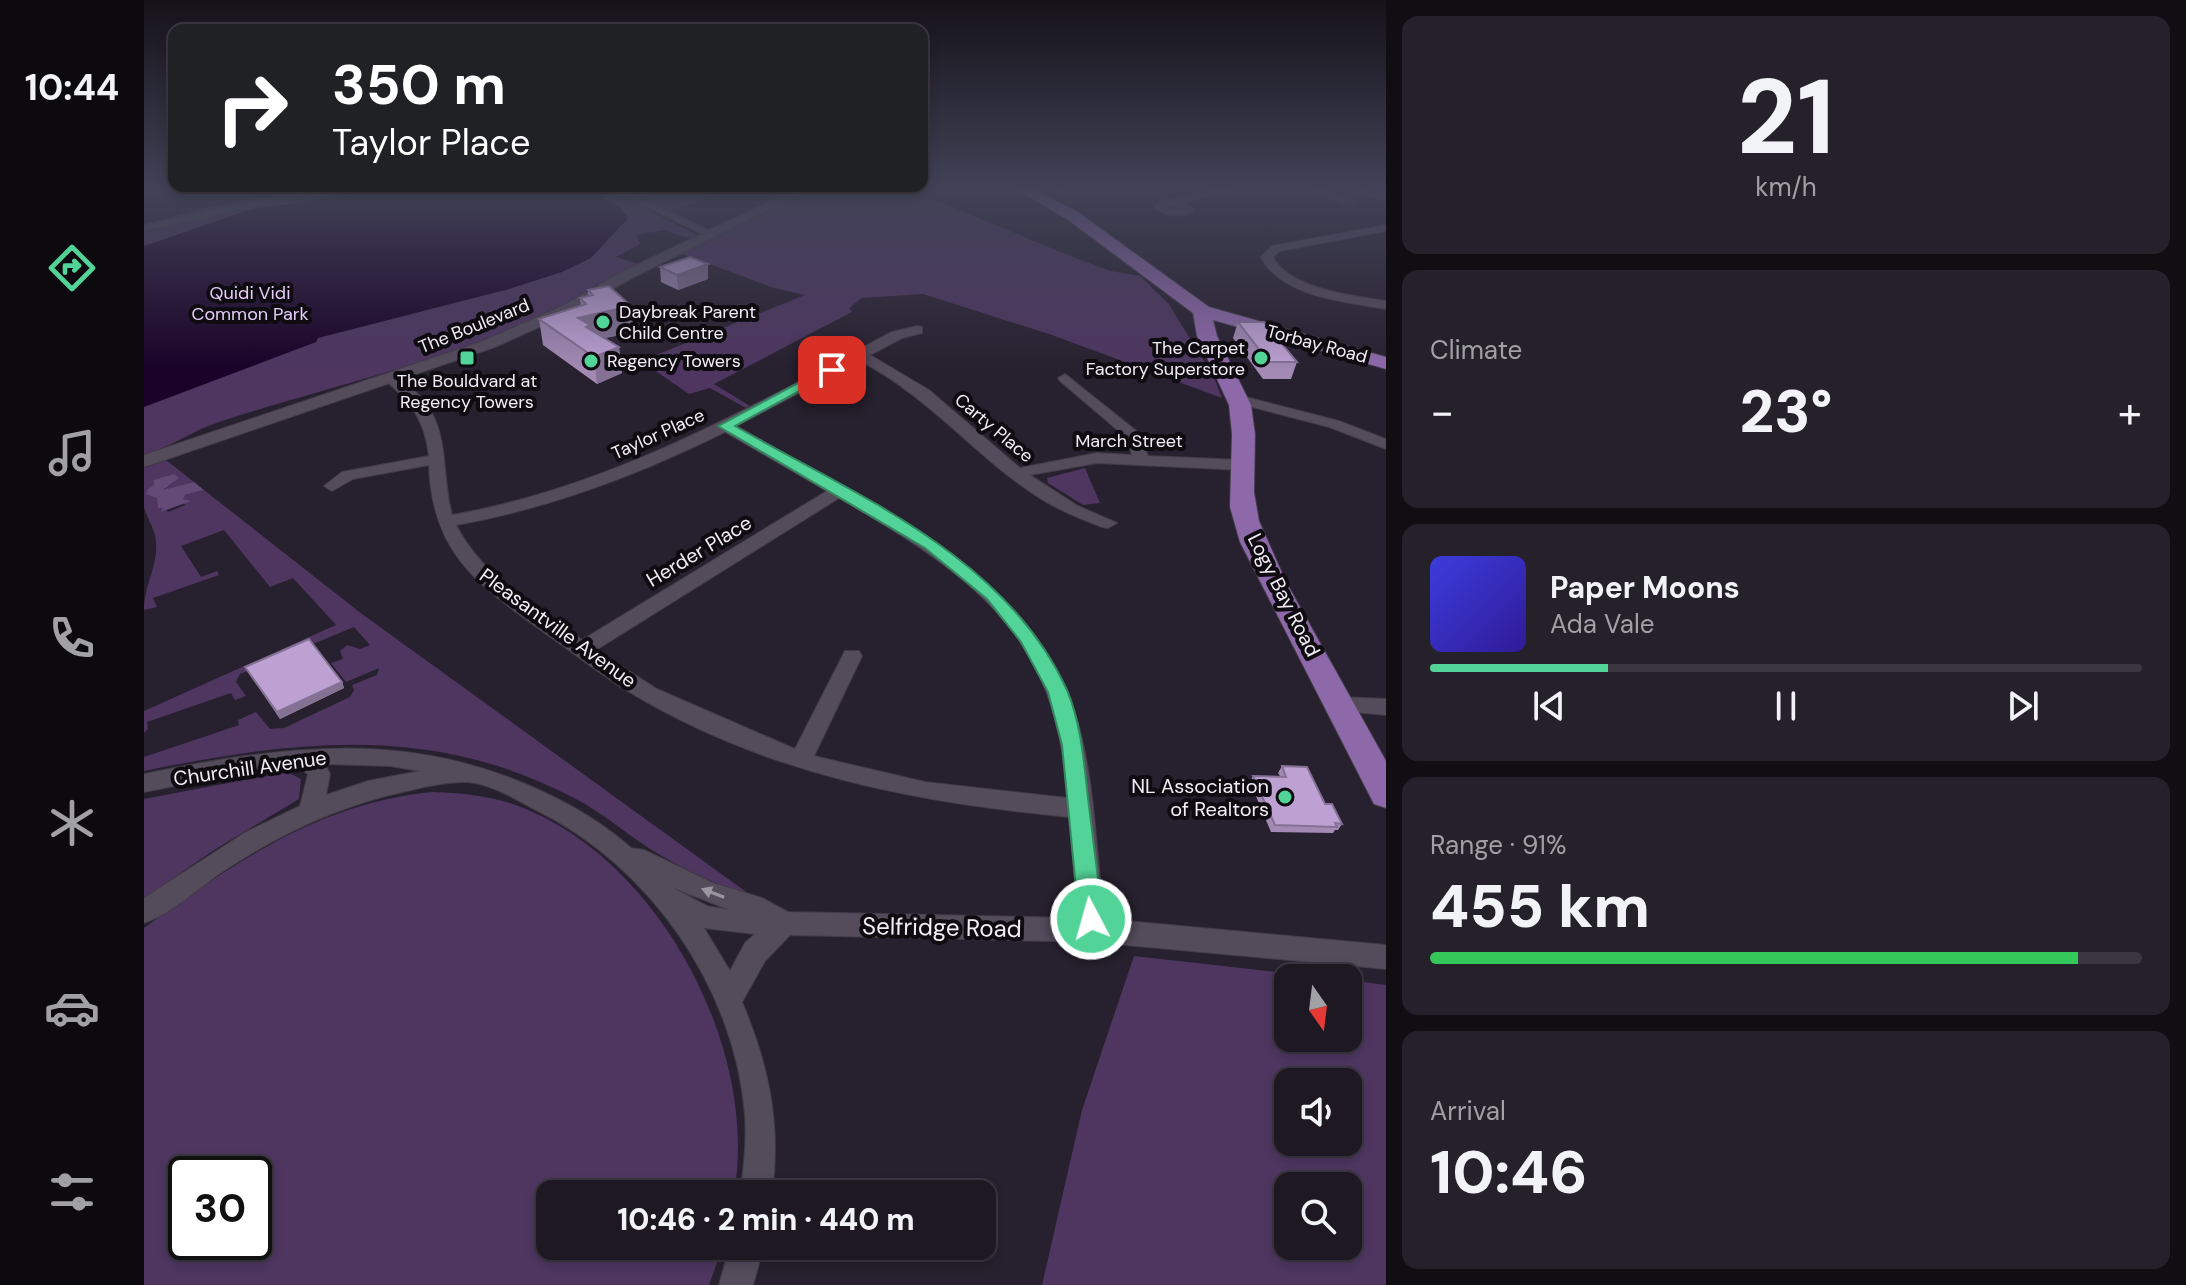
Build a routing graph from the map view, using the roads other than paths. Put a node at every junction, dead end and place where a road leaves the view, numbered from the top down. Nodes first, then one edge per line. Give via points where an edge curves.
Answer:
1 (683, 250) edge
2 (1118, 250) edge
3 (1274, 250) edge
4 (1386, 305) edge
5 (1201, 328) junction
6 (917, 330) dead end
7 (859, 355) junction
8 (1386, 363) edge
9 (391, 378) junction
10 (1065, 378) dead end
11 (1238, 399) junction
12 (725, 426) junction
13 (1386, 444) edge
14 (438, 459) junction
15 (1141, 459) junction
16 (144, 461) edge
17 (1242, 465) junction
18 (1017, 474) junction
19 (332, 486) dead end
20 (839, 491) junction
21 (445, 522) junction
22 (1108, 523) dead end
23 (582, 649) junction
24 (852, 656) dead end
25 (1341, 705) junction
26 (1386, 707) edge
27 (301, 757) junction
28 (801, 760) junction
29 (472, 774) junction
30 (144, 783) edge
31 (1386, 794) edge
32 (311, 808) junction
33 (1078, 808) junction
34 (623, 852) junction
35 (664, 894) junction
36 (144, 912) edge
37 (784, 923) junction
38 (1093, 930) junction
39 (1386, 957) edge
40 (729, 999) junction
41 (757, 1180) edge
42 (743, 1260) edge
43 (736, 1285) edge

1 - 9 street, The Boulevard via 511,335
2 - 5 main road, Logy Bay Road via 1151,275 1156,287
3 - 4 street via 1267,257 1273,270 1302,285
5 - 8 main road, Torbay Road via 1242,324
5 - 11 main road, Logy Bay Road
6 - 7 street, Taylor Place
7 - 12 street, Taylor Place
7 - 18 street, Carty Place via 908,380
9 - 14 street, Pleasantville Avenue via 426,411 436,433
9 - 16 street, The Boulevard
10 - 15 street via 1134,436
11 - 13 street via 1334,424
11 - 17 main road, Logy Bay Road
12 - 20 street
12 - 21 street, Taylor Place via 577,490
14 - 19 street via 348,475
14 - 21 street, Pleasantville Avenue
15 - 17 street, March Street
15 - 18 street, March Street via 1078,459
17 - 25 main road, Logy Bay Road via 1239,491 1259,552
18 - 22 street, Carty Place via 1079,515
20 - 23 street, Herder Place
20 - 33 street via 953,560 1029,639 1058,692 1072,745
21 - 23 street, Pleasantville Avenue via 473,565
23 - 28 street, Pleasantville Avenue via 648,693
24 - 28 street
25 - 26 street
25 - 31 main road, Logy Bay Road
27 - 29 street, Churchill Avenue via 390,757
27 - 30 street, Churchill Avenue
27 - 32 street via 319,774
28 - 33 street, Pleasantville Avenue via 902,787
29 - 32 street via 381,786
29 - 34 street, Churchill Avenue via 533,795
32 - 36 street
33 - 38 street
34 - 35 street
37 -> 34 street, Selfridge Road
35 - 37 street, Selfridge Road via 717,920
35 - 40 street
37 - 38 street, Selfridge Road
37 - 40 street via 755,952
38 - 39 street, Selfridge Road
40 - 41 street via 758,1100
42 - 43 street

